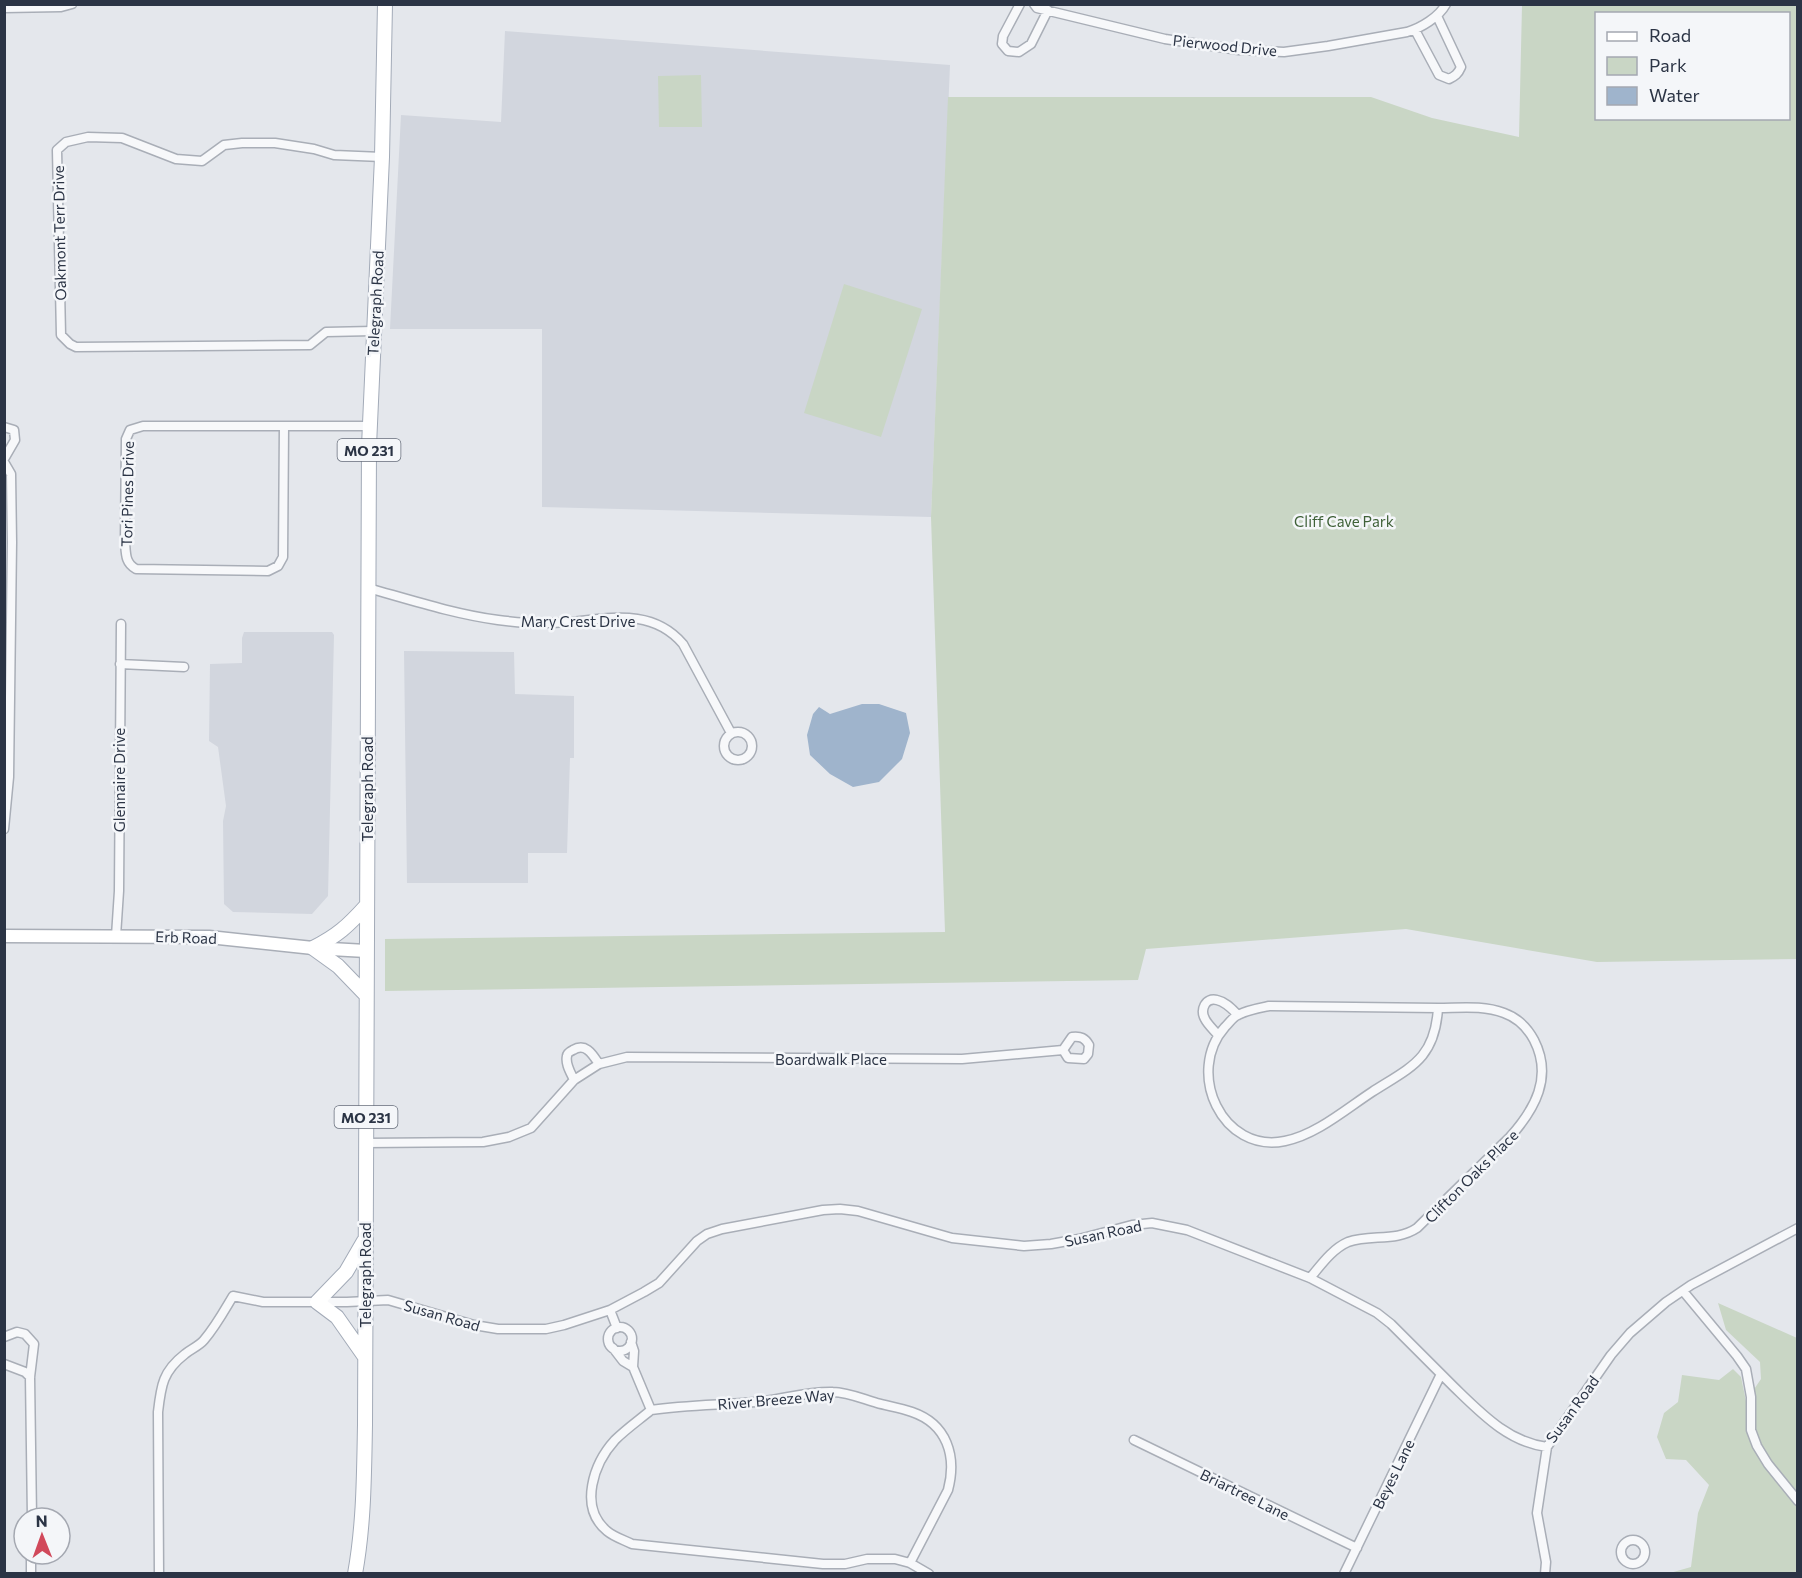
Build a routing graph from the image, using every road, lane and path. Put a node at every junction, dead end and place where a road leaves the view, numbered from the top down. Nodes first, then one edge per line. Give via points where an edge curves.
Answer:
1 (72, 4) edge
2 (385, 4) edge
3 (1020, 4) edge
4 (1446, 4) edge
5 (1036, 6) edge
6 (4, 8) edge
7 (1048, 10) junction
8 (1437, 16) junction
9 (1415, 30) junction
10 (382, 157) junction
11 (373, 331) junction
12 (284, 426) junction
13 (370, 426) junction
14 (4, 427) edge
15 (4, 460) edge
16 (368, 588) junction
17 (121, 624) dead end
18 (120, 664) junction
19 (184, 667) dead end
20 (731, 733) dead end
21 (4, 829) edge
22 (366, 906) junction
23 (4, 936) edge
24 (116, 936) junction
25 (313, 948) junction
26 (366, 951) junction
27 (366, 994) junction
28 (1438, 1008) junction
29 (1238, 1015) junction
30 (1218, 1035) junction
31 (1063, 1050) dead end
32 (599, 1064) junction
33 (574, 1080) junction
34 (366, 1143) junction
35 (1797, 1228) edge
36 (365, 1240) junction
37 (1310, 1278) junction
38 (1683, 1291) junction
39 (317, 1302) junction
40 (365, 1302) junction
41 (610, 1310) junction
42 (617, 1328) junction
43 (4, 1337) edge
44 (632, 1342) junction
45 (613, 1348) junction
46 (365, 1357) junction
47 (4, 1364) edge
48 (633, 1367) junction
49 (1441, 1374) junction
50 (30, 1377) junction
51 (651, 1410) junction
52 (1134, 1440) dead end
53 (1547, 1447) junction
54 (1797, 1501) edge
55 (32, 1506) edge
56 (1356, 1548) junction
57 (910, 1563) junction
58 (159, 1574) edge
59 (355, 1574) edge
60 (929, 1574) edge
61 (1344, 1574) edge
62 (1545, 1574) edge

1 - 6 street
2 - 10 main road, Telegraph Road / MO 231
3 - 7 street via 1003,36 1002,44 1008,51 1019,52 1031,44
4 - 8 street, Pierwood Drive
5 - 7 street, Pierwood Drive
7 - 9 street, Pierwood Drive via 1165,39 1239,50 1284,52
8 - 9 street, Pierwood Drive
8 - 9 street via 1461,68 1454,77 1439,75
10 - 11 main road, Telegraph Road / MO 231
10 - 11 street, Oakmont Terr Drive via 333,155 275,143 242,143 224,145 202,161 176,159 122,138 88,137 66,141 57,150 61,335 69,344 310,345 326,332
11 - 13 main road, Telegraph Road / MO 231
12 - 12 street, Tori Pines Drive via 283,557 278,566 268,571 136,569 129,565 125,542 126,439 130,430 143,426
12 - 13 street, Tori Pines Drive
13 - 16 main road, Telegraph Road / MO 231
14 - 15 street via 14,430 15,440
15 - 21 street via 11,474 12,542 9,777
16 - 20 street, Mary Crest Drive via 497,620 549,623 634,619 655,623 683,644
16 - 22 main road, Telegraph Road / MO 231
17 - 18 street, Glennaire Drive
18 - 19 street
18 - 24 street, Glennaire Drive
22 - 25 main road via 334,938
22 - 26 main road, Telegraph Road / MO 231
23 - 24 street, Erb Road
24 - 25 street, Erb Road via 209,937
25 - 26 street, Erb Road
25 - 27 main road
26 - 27 main road, Telegraph Road / MO 231
27 - 34 main road, Telegraph Road / MO 231
28 - 29 street, Clifton Oaks Place via 1269,1006
28 - 30 street, Clifton Oaks Place via 1431,1043 1410,1068 1310,1132 1277,1142 1235,1131 1219,1109 1208,1081 1208,1061
28 - 37 street, Clifton Oaks Place via 1490,1009 1525,1026 1538,1049 1542,1076 1532,1107 1510,1137 1417,1228 1403,1235 1348,1242 1334,1250
29 - 30 street, Clifton Oaks Place
29 - 30 street via 1225,1003 1206,1002 1204,1018
31 - 32 street, Boardwalk Place via 962,1059 627,1057
32 - 33 street, Boardwalk Place
32 - 33 street via 586,1048 570,1051 567,1065
33 - 34 street, Boardwalk Place via 531,1128 510,1137 483,1143
34 - 36 main road, Telegraph Road / MO 231
35 - 38 street, Susan Road
36 - 39 main road via 346,1272
36 - 40 main road, Telegraph Road / MO 231
37 - 41 street, Susan Road via 1187,1230 1152,1223 1024,1246 952,1238 858,1211 823,1209 707,1234 658,1283
37 - 49 street, Susan Road via 1384,1318
38 - 53 street, Susan Road via 1630,1333
38 - 54 street via 1746,1369 1751,1430 1757,1446
39 - 40 street, Susan Road
39 - 46 main road via 337,1317
39 - 58 street, Susan Road via 263,1302 233,1296 216,1326 165,1375 158,1412
40 - 41 street, Susan Road via 388,1300 474,1325 523,1330 564,1325
40 - 46 main road, Telegraph Road / MO 231
41 - 42 street
42 - 44 street via 628,1330
42 - 45 street via 609,1335
43 - 50 street via 17,1332 34,1344
44 - 45 street via 624,1350
44 - 48 street
45 - 48 street
46 - 59 main road, Telegraph Road / MO 231 via 363,1507
47 - 50 street
48 - 51 street
49 - 53 street, Susan Road via 1492,1423 1523,1441
49 - 56 street, Beyes Lane
50 - 55 street
51 - 57 street, River Breeze Way via 758,1402 834,1391 914,1412 937,1428 945,1439 952,1477
51 - 57 street via 616,1439 592,1481 592,1504 608,1531 632,1544 823,1564 867,1558
52 - 56 street, Briartree Lane
53 - 62 street via 1537,1513
56 - 61 street, Beyes Lane
57 - 60 street

